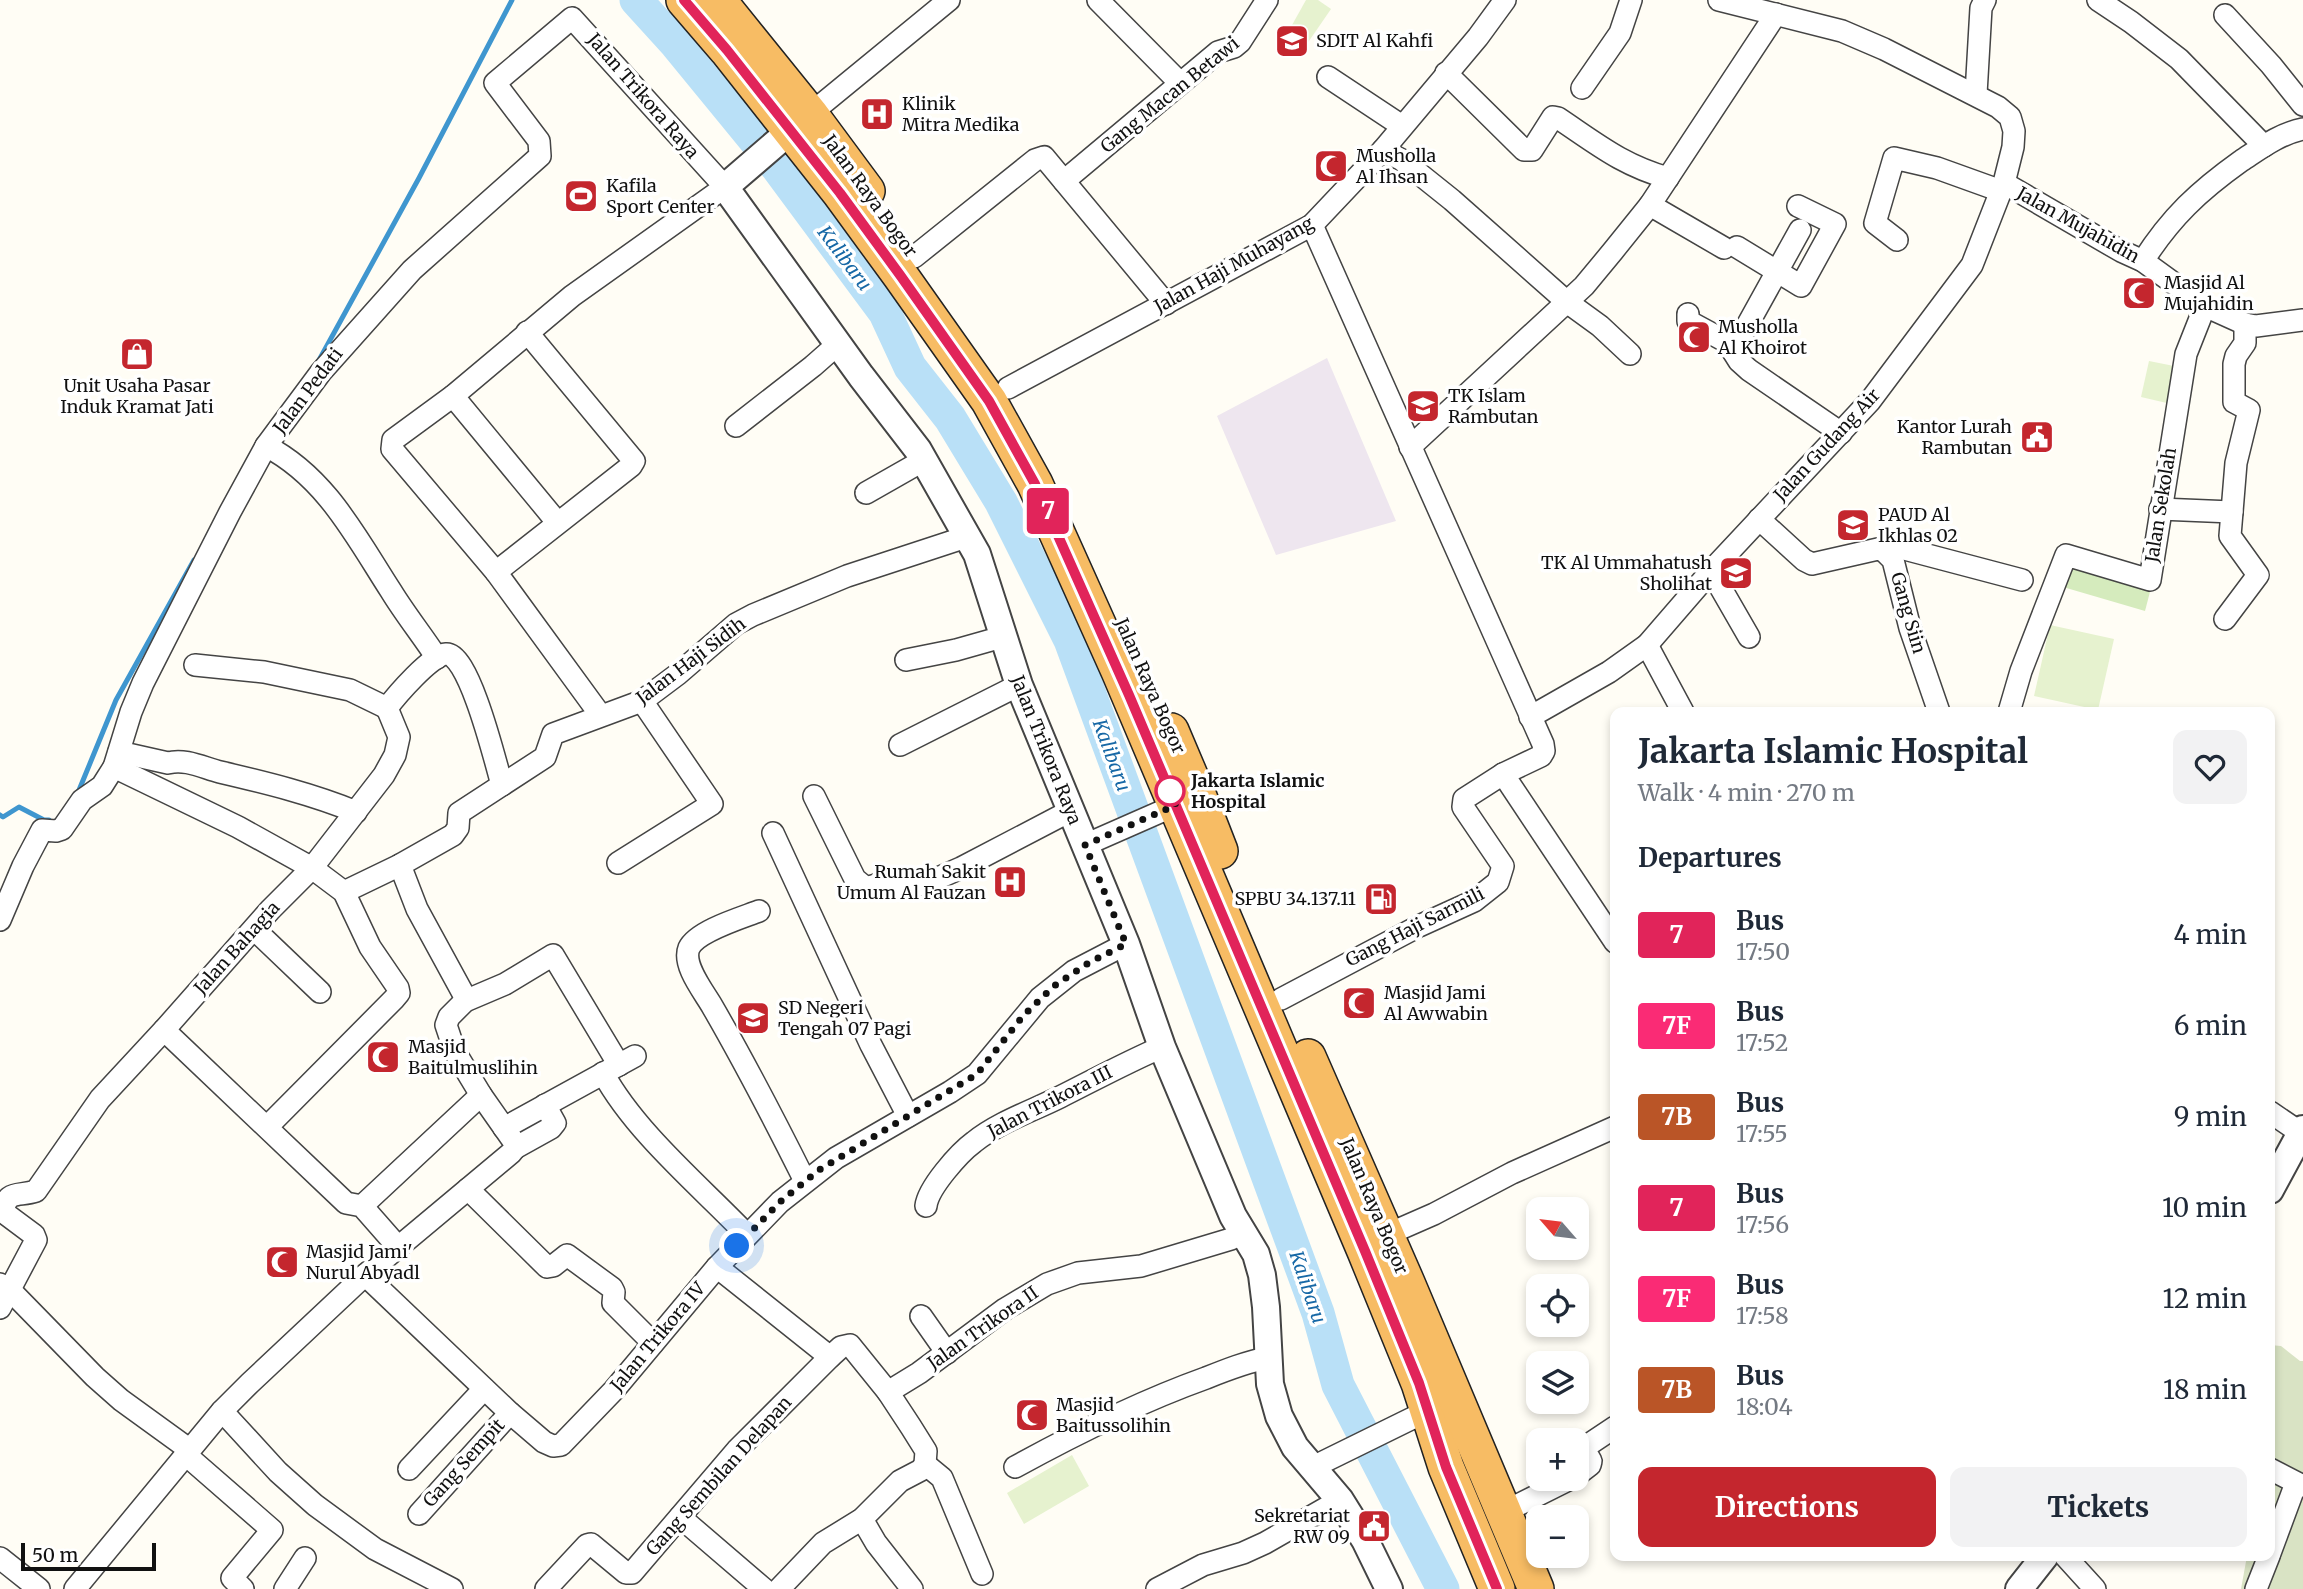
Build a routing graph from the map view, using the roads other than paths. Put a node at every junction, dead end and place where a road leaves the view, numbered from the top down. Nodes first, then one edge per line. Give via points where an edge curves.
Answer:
1 (684, 0) edge
2 (718, 0) edge
3 (949, 0) edge
4 (1098, 0) edge
5 (1267, 0) edge
6 (1505, 0) edge
7 (1631, 0) edge
8 (1719, 0) edge
9 (1985, 0) edge
10 (2098, 0) edge
11 (1776, 14) junction
12 (2225, 15) dead end
13 (578, 22) joint
14 (1446, 73) junction
15 (1328, 77) dead end
16 (1180, 83) junction
17 (1583, 88) dead end
18 (1976, 94) junction
19 (2303, 105) edge
20 (1402, 126) junction
21 (793, 128) junction
22 (2303, 129) edge
23 (2264, 146) junction
24 (1383, 150) junction
25 (1668, 178) junction
26 (732, 181) junction
27 (1064, 181) junction
28 (2002, 187) junction
29 (1650, 205) junction
30 (1798, 206) dead end
31 (1312, 225) junction
32 (1800, 230) dead end
33 (1897, 240) dead end
34 (914, 257) junction
35 (2143, 261) junction
36 (1777, 270) junction
37 (1566, 302) junction
38 (1166, 304) junction
39 (2205, 306) junction
40 (1688, 314) dead end
41 (2303, 320) edge
42 (2245, 324) junction
43 (527, 332) junction
44 (838, 344) junction
45 (1733, 351) junction
46 (1630, 354) dead end
47 (1008, 388) junction
48 (453, 396) junction
49 (736, 426) dead end
50 (1841, 433) junction
51 (266, 446) junction
52 (1410, 447) junction
53 (1033, 456) junction
54 (924, 460) junction
55 (866, 493) dead end
56 (2160, 509) junction
57 (2232, 512) junction
58 (1759, 519) junction
59 (557, 522) junction
60 (969, 536) junction
61 (1884, 551) junction
62 (1711, 570) junction
63 (496, 572) junction
64 (2022, 580) dead end
65 (2225, 619) dead end
66 (1002, 637) junction
67 (1749, 637) dead end
68 (1647, 645) junction
69 (437, 657) junction
70 (906, 660) dead end
71 (195, 665) dead end
72 (1019, 685) junction
73 (642, 701) junction
74 (1680, 707) edge
75 (1937, 707) edge
76 (2010, 707) edge
77 (387, 708) junction
78 (596, 709) dead end
79 (1530, 717) junction
80 (900, 745) dead end
81 (116, 760) junction
82 (1503, 774) junction
83 (502, 785) junction
84 (814, 796) dead end
85 (1167, 810) junction
86 (1070, 811) junction
87 (356, 812) junction
88 (773, 834) dead end
89 (1095, 841) junction
90 (618, 863) dead end
91 (400, 865) junction
92 (312, 868) junction
93 (344, 892) junction
94 (759, 911) dead end
95 (0, 920) edge
96 (254, 929) junction
97 (1610, 934) edge
98 (1126, 944) junction
99 (320, 992) dead end
100 (1281, 999) junction
101 (465, 1001) junction
102 (164, 1030) junction
103 (1162, 1047) junction
104 (619, 1064) junction
105 (481, 1095) junction
106 (545, 1105) junction
107 (2275, 1115) edge
108 (908, 1116) junction
109 (267, 1127) junction
110 (504, 1128) junction
111 (1610, 1129) edge
112 (2302, 1131) edge
113 (513, 1151) junction
114 (805, 1181) junction
115 (2275, 1181) edge
116 (468, 1189) junction
117 (362, 1206) junction
118 (926, 1206) dead end
119 (1243, 1231) junction
120 (1386, 1234) junction
121 (747, 1235) junction
122 (398, 1247) junction
123 (717, 1268) junction
124 (365, 1275) junction
125 (3, 1294) edge
126 (921, 1316) dead end
127 (653, 1343) junction
128 (947, 1353) junction
129 (830, 1357) junction
130 (1267, 1357) junction
131 (484, 1389) junction
132 (888, 1392) junction
133 (1429, 1410) junction
134 (222, 1411) junction
135 (510, 1413) junction
136 (1610, 1430) edge
137 (1589, 1444) edge
138 (188, 1452) junction
139 (925, 1465) junction
140 (1015, 1467) dead end
141 (1311, 1468) junction
142 (409, 1469) dead end
143 (2275, 1472) edge
144 (2300, 1484) edge
145 (1546, 1491) edge
146 (1340, 1500) junction
147 (1502, 1513) junction
148 (419, 1514) dead end
149 (680, 1517) junction
150 (862, 1519) junction
151 (2275, 1541) edge
152 (0, 1558) edge
153 (305, 1558) dead end
154 (2041, 1561) edge
155 (2070, 1561) edge
156 (2267, 1561) edge
157 (982, 1574) dead end
158 (39, 1589) edge
159 (75, 1589) edge
160 (243, 1589) edge
161 (285, 1589) edge
162 (452, 1589) edge
163 (546, 1589) edge
164 (764, 1589) edge
165 (779, 1589) edge
166 (912, 1589) edge
167 (1157, 1589) edge
168 (1389, 1589) edge
169 (1497, 1589) edge
170 (1536, 1589) edge
171 (2019, 1589) edge
172 (2095, 1589) edge
173 (2256, 1589) edge

1 - 21 highway, Jalan Raya Bogor
2 - 21 highway, Jalan Raya Bogor
3 - 21 street
4 - 16 street
5 - 16 street, Gang Macan Betawi via 1240,42 1218,52
6 - 14 street, Jalan Haji Muhayang
7 - 17 street via 1620,33
8 - 11 street, Jalan Gudang Air
9 - 18 street
10 - 23 street via 2179,59
11 - 18 street, Jalan Gudang Air via 1842,31
11 - 25 street
12 - 19 street
13 - 26 street, Jalan Trikora Raya
13 - 51 street, Jalan Pedati via 571,18 495,83 539,141 540,156 412,270 336,353
14 - 20 street, Jalan Haji Muhayang
14 - 25 street via 1524,150 1532,150 1553,117 1610,155
15 - 20 street
16 - 27 street, Gang Macan Betawi
18 - 28 street, Jalan Gudang Air via 2010,117 2014,131
20 - 24 street, Jalan Haji Muhayang
21 - 26 street
21 - 34 highway, Jalan Raya Bogor
21 - 53 highway, Jalan Raya Bogor
22 - 23 street
23 - 35 street via 2188,202 2162,230
24 - 31 street, Jalan Haji Muhayang
24 - 37 street via 1452,200
25 - 29 street
26 - 43 street
26 - 44 street, Jalan Trikora Raya
27 - 34 street via 1040,157
27 - 38 street
28 - 33 street, Jalan Mujahidin via 1894,158 1875,223
28 - 35 street, Jalan Mujahidin
28 - 50 street, Jalan Gudang Air via 1972,265
29 - 36 street
29 - 37 street
30 - 36 street via 1835,224 1801,286
31 - 38 street, Jalan Haji Muhayang
31 - 52 street
32 - 36 street
34 - 47 highway, Jalan Raya Bogor
35 - 39 street, Jalan Mujahidin
36 - 45 street
37 - 46 street
37 - 52 street
38 - 47 street, Jalan Haji Muhayang
39 - 42 street, Jalan Mujahidin
39 - 56 street, Jalan Sekolah via 2186,354
40 - 45 street via 1688,321 1727,342
41 - 42 street, Jalan Mujahidin
42 - 57 street via 2245,343 2234,364 2234,402 2249,410 2236,463
43 - 48 street
43 - 59 street via 633,458 631,466
44 - 49 street
44 - 54 street, Jalan Trikora Raya
45 - 50 street via 1749,370
47 - 53 highway, Jalan Raya Bogor
48 - 59 street
48 - 63 street via 394,439 392,449
50 - 58 street, Jalan Gudang Air
51 - 69 street via 289,460 352,527
51 - 81 street, Jalan Pedati via 143,683
52 - 79 street
53 - 85 highway, Jalan Raya Bogor
53 - 100 highway, Jalan Raya Bogor via 1086,538
54 - 55 street
54 - 60 street, Jalan Trikora Raya
56 - 57 street
56 - 76 street, Jalan Sekolah via 2150,580 2066,555
57 - 65 street via 2230,536 2258,575
58 - 61 street, Gang Siin via 1809,563
58 - 62 street, Jalan Gudang Air
59 - 63 street
60 - 66 street, Jalan Trikora Raya
60 - 73 street, Jalan Haji Sidih via 847,576 753,615
61 - 64 street via 1897,547
61 - 75 street, Gang Siin via 1893,559
62 - 67 street
62 - 68 street, Jalan Gudang Air
63 - 78 street
66 - 70 street
66 - 72 street, Jalan Trikora Raya
68 - 74 street
68 - 79 street, Jalan Gudang Air
69 - 77 street
69 - 83 street via 453,655 459,661 485,722
71 - 77 street via 264,672 350,690
72 - 80 street
72 - 86 street, Jalan Trikora Raya
73 - 83 street, Jalan Haji Sidih via 553,734 545,757
73 - 90 street via 718,812
77 - 87 street, Jalan Bahagia via 398,746 384,775
79 - 82 street via 1544,751
81 - 87 street via 195,764 303,792
81 - 92 street
81 - 95 street, Jalan Pedati via 102,786 85,797 62,829 42,830
82 - 97 street
82 - 100 street, Gang Haji Sarmili via 1466,796 1463,807 1503,866 1498,882 1474,901
83 - 91 street, Jalan Haji Sidih via 459,813 453,835
84 - 86 street via 855,879 866,888 922,885
85 - 89 street
85 - 133 highway, Jalan Raya Bogor via 1365,1251
86 - 89 street, Jalan Trikora Raya
87 - 92 street, Jalan Bahagia
88 - 108 street
89 - 98 street, Jalan Trikora Raya
91 - 93 street, Jalan Haji Sidih
91 - 101 street via 417,909
92 - 93 street
92 - 96 street, Jalan Bahagia
93 - 109 street via 399,993
94 - 114 street via 694,940 688,960 754,1077
96 - 99 street
96 - 102 street, Jalan Bahagia
98 - 103 street, Jalan Trikora Raya
98 - 108 street, Jalan Trikora IV via 1054,986 1023,1016 977,1074
100 - 120 highway, Jalan Raya Bogor
101 - 104 street via 505,984 552,955
101 - 105 street via 449,1017 447,1032
102 - 109 street
102 - 125 street, Jalan Bahagia via 100,1099 36,1191 7,1200 3,1212 36,1240
103 - 118 street, Jalan Trikora III via 974,1141 928,1195
103 - 119 street, Jalan Trikora Raya
104 - 106 street
104 - 121 street via 616,1096
105 - 110 street
105 - 117 street
106 - 110 street
106 - 113 street via 555,1123
107 - 112 street
108 - 114 street, Jalan Trikora IV
109 - 117 street via 346,1203
110 - 113 street
111 - 120 street
112 - 115 street
113 - 116 street
114 - 121 street, Jalan Trikora IV
116 - 122 street
116 - 127 street via 547,1267 567,1255 612,1288 613,1303
117 - 122 street
119 - 128 street, Jalan Trikora II via 1231,1239 1141,1266 1078,1273 1047,1284
119 - 130 street, Jalan Trikora Raya via 1262,1275
120 - 147 highway, Jalan Raya Bogor
121 - 123 street, Jalan Trikora IV
122 - 124 street
123 - 127 street, Jalan Trikora IV
123 - 129 street
124 - 131 street, Jalan Trikora IV
124 - 134 street
125 - 138 street via 121,1400
126 - 128 street
127 - 135 street, Jalan Trikora IV via 561,1445 544,1442
128 - 132 street, Jalan Trikora II
129 - 132 street via 850,1345
129 - 149 street, Gang Sembilan Delapan via 737,1450
130 - 140 street via 1139,1405
130 - 141 street, Jalan Trikora Raya via 1279,1416
131 - 135 street, Jalan Trikora IV
131 - 142 street
132 - 139 street via 926,1451
133 - 141 street
133 - 169 highway, Jalan Raya Bogor via 1446,1467
134 - 138 street
134 - 162 street via 315,1505 375,1549
135 - 148 street, Gang Sempit
136 - 137 street
138 - 159 street
138 - 160 street via 272,1530 232,1577
139 - 150 street via 900,1481
139 - 157 street via 942,1478 950,1492
141 - 146 street, Jalan Trikora Raya
143 - 144 street
144 - 151 street
145 - 147 street
146 - 167 street via 1265,1543 1203,1565
146 - 168 street, Jalan Trikora Raya
147 - 170 highway, Jalan Raya Bogor
149 - 163 street, Gang Sembilan Delapan via 632,1573 590,1544
149 - 164 street
150 - 165 street via 823,1543
150 - 166 street
152 - 158 street
153 - 161 street
154 - 171 street
155 - 172 street
156 - 173 street

